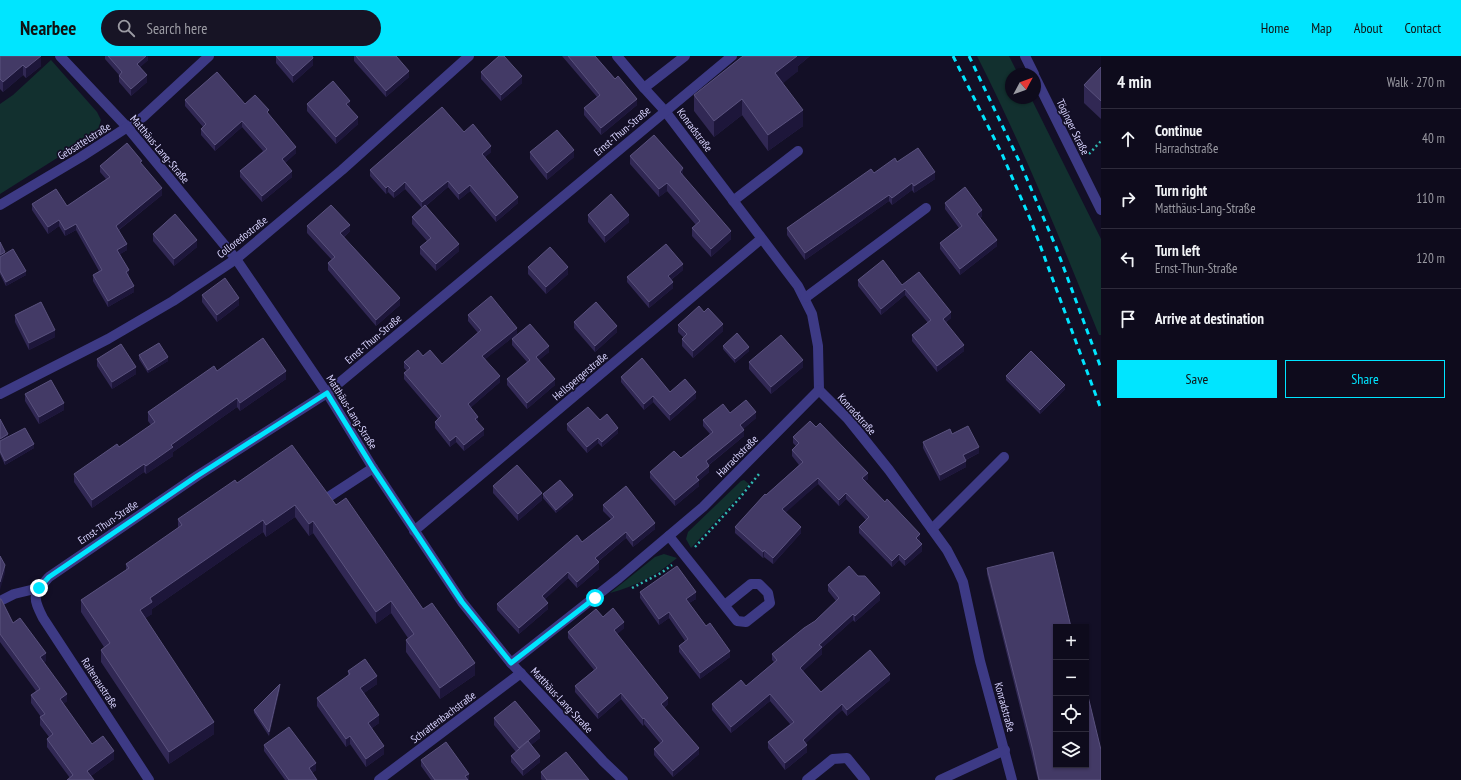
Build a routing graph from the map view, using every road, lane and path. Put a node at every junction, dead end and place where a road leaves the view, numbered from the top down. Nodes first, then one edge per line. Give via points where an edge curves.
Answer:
1 (60, 56) edge
2 (209, 56) edge
3 (469, 56) edge
4 (617, 56) edge
5 (685, 56) edge
6 (732, 56) edge
7 (1025, 56) edge
8 (1031, 68) edge
9 (644, 88) junction
10 (1041, 89) edge
11 (665, 111) junction
12 (127, 128) junction
13 (798, 151) dead end
14 (733, 201) junction
15 (0, 205) edge
16 (926, 208) dead end
17 (1101, 210) edge
18 (761, 239) junction
19 (236, 259) junction
20 (805, 298) junction
21 (819, 390) junction
22 (327, 393) junction
23 (0, 394) edge
24 (1004, 457) dead end
25 (373, 468) junction
26 (330, 496) edge
27 (932, 529) junction
28 (414, 531) junction
29 (669, 536) junction
30 (37, 593) junction
31 (0, 601) edge
32 (725, 606) dead end
33 (511, 663) junction
34 (521, 673) junction
35 (1004, 750) junction
36 (149, 780) edge
37 (379, 780) edge
38 (623, 780) edge
39 (807, 780) edge
40 (865, 780) edge
41 (940, 780) edge
42 (1012, 780) edge

1 - 12 street, Matthäus-Lang-Straße
2 - 12 street, Gebsattelstraße
3 - 19 street, Colloredostraße via 342,170
4 - 9 street, Konradstraße
5 - 9 street
6 - 11 street, Konradstraße
7 - 8 street
9 - 11 street, Konradstraße
10 - 17 street, Töginger Straße
11 - 14 street, Konradstraße
11 - 22 street, Ernst-Thun-Straße
12 - 15 street, Gebsattelstraße
12 - 19 street, Matthäus-Lang-Straße
13 - 14 street
14 - 18 street, Konradstraße
16 - 20 street
18 - 20 street, Konradstraße
18 - 28 street, Hellspergerstraße
19 - 22 street, Matthäus-Lang-Straße
19 - 23 street, Colloredostraße via 173,301 108,339
20 - 21 street, Konradstraße via 812,314 818,346
21 - 27 street, Konradstraße via 848,419
21 - 29 street, Harrachstraße via 703,507
22 - 25 street, Matthäus-Lang-Straße
22 - 30 street, Ernst-Thun-Straße via 197,476 49,577
24 - 27 street
25 - 26 street
25 - 28 street, Matthäus-Lang-Straße
27 - 35 street, Konradstraße via 947,550 963,582
28 - 33 street, Matthäus-Lang-Straße via 462,602
29 - 32 street
29 - 33 street, Harrachstraße
30 - 31 street via 14,594
30 - 36 street, Raitenaustraße via 36,605 43,618
33 - 34 street, Matthäus-Lang-Straße
34 - 37 street, Schrattenbachstraße
34 - 38 street, Matthäus-Lang-Straße
35 - 41 street
35 - 42 street, Konradstraße
39 - 40 street via 833,759 847,758

